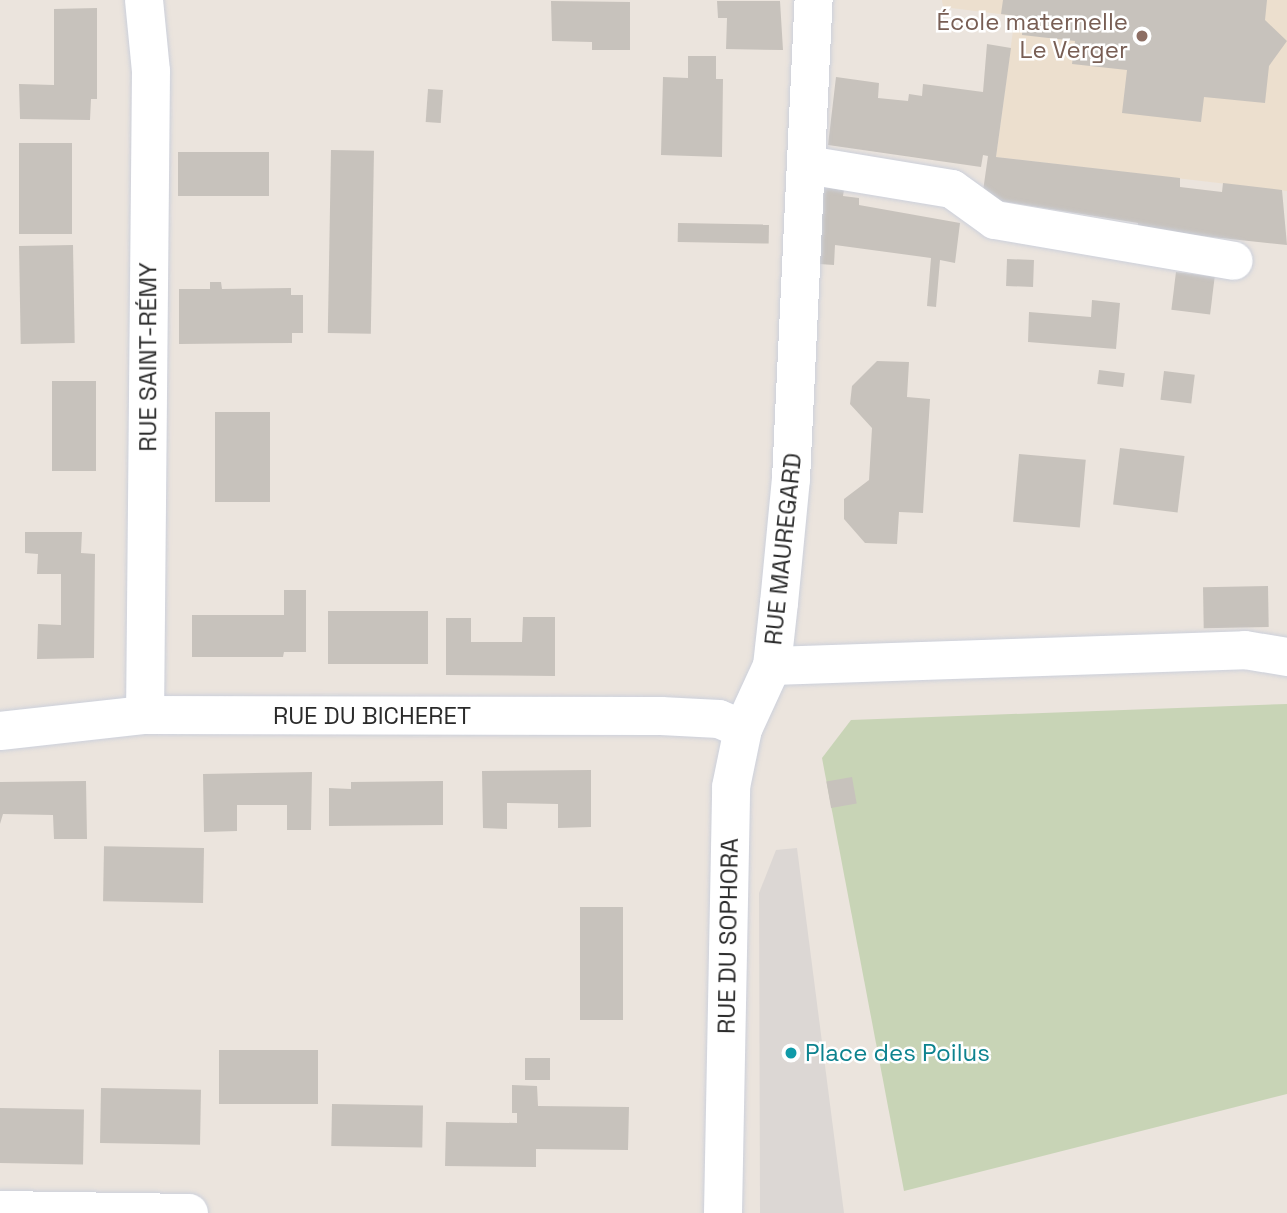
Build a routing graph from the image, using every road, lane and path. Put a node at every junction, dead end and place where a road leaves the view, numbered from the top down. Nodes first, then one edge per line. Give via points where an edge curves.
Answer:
1 (144, 0) edge
2 (814, 0) edge
3 (807, 166) junction
4 (1234, 261) dead end
5 (1287, 657) edge
6 (772, 666) junction
7 (145, 715) junction
8 (743, 729) junction
9 (0, 731) edge
10 (0, 1210) edge
11 (189, 1213) edge
12 (723, 1213) edge

1 - 7 street, RUE SAINT-RÉMY via 150,71
2 - 3 street, RUE MAUREGARD
3 - 4 street via 952,189 995,220
3 - 6 street, RUE MAUREGARD via 791,479
5 - 6 street, RUE MAUREGARD via 1245,650
6 - 8 street, RUE DU SOPHORA
7 - 8 street, RUE DU BICHERET via 661,716 719,719
7 - 9 street, RUE DU BICHERET
8 - 12 street, RUE DU SOPHORA via 731,787
10 - 11 street

